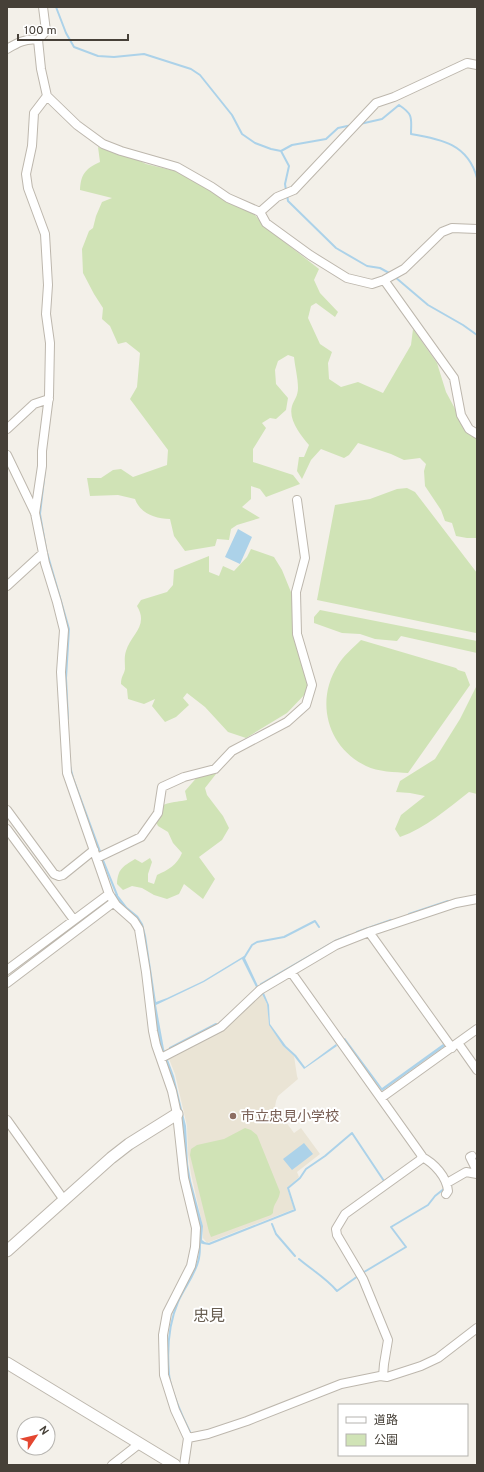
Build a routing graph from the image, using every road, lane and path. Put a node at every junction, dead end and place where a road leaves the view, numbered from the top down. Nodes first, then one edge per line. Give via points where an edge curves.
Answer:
1 (45, 8) edge
2 (38, 40) junction
3 (7, 49) edge
4 (477, 64) edge
5 (47, 96) junction
6 (260, 212) junction
7 (477, 229) edge
8 (384, 280) junction
9 (49, 399) junction
10 (7, 429) edge
11 (477, 434) edge
12 (7, 455) edge
13 (297, 500) dead end
14 (35, 513) junction
15 (43, 553) junction
16 (7, 586) edge
17 (7, 810) edge
18 (7, 829) edge
19 (94, 850) junction
20 (97, 858) junction
21 (109, 894) junction
22 (477, 899) edge
23 (114, 902) junction
24 (74, 920) junction
25 (369, 932) junction
26 (7, 970) edge
27 (291, 972) junction
28 (7, 982) edge
29 (477, 1029) edge
30 (455, 1045) junction
31 (161, 1058) junction
32 (477, 1070) edge
33 (381, 1098) junction
34 (177, 1114) junction
35 (7, 1120) edge
36 (472, 1156) dead end
37 (422, 1157) junction
38 (477, 1170) edge
39 (477, 1174) edge
40 (447, 1183) junction
41 (446, 1194) dead end
42 (64, 1200) junction
43 (7, 1251) edge
44 (477, 1328) edge
45 (7, 1363) edge
46 (384, 1376) junction
47 (188, 1438) junction
48 (139, 1444) junction
49 (112, 1465) edge
50 (175, 1465) edge
51 (184, 1465) edge

1 - 2 street via 46,31
2 - 3 street via 30,39
2 - 5 street
4 - 6 street via 467,63 376,103 294,190 277,197
5 - 6 street via 77,125 103,144 177,167 228,198
5 - 9 street via 34,113 32,146 26,174 28,188 45,234 48,285 46,314 50,343
6 - 8 street via 266,222 310,255 347,278 372,284
7 - 8 street via 452,228 442,232 404,269
8 - 11 street via 454,378 461,415 469,429
9 - 10 street via 34,404
9 - 14 street
12 - 14 street
13 - 20 street via 305,558 296,592 297,634 312,685 306,705 287,722 232,751 215,769 184,777 162,787 158,813 141,837
14 - 15 street
15 - 16 street
15 - 19 street via 64,630 61,672 67,773
17 - 19 street via 54,874 63,876
18 - 24 street
19 - 20 street
20 - 21 street
21 - 23 street
21 - 24 street
22 - 25 street via 456,903
23 - 28 street
23 - 31 street via 139,929 153,1031
24 - 26 street
25 - 27 street via 336,945
25 - 30 street
27 - 31 street via 260,990 221,1027
27 - 33 street
29 - 30 street
30 - 32 street
30 - 33 street
31 - 34 street
33 - 37 street
34 - 42 street via 129,1144
34 - 47 street via 184,1178 196,1228 191,1266 167,1313 163,1335 164,1375 175,1410
35 - 42 street
36 - 38 street via 470,1160
37 - 40 street via 437,1169
37 - 46 street via 345,1214 336,1229 363,1279 388,1340
39 - 40 street via 466,1172
40 - 41 street
42 - 43 street
44 - 46 street via 438,1358 405,1372
45 - 48 street
46 - 47 street via 341,1384 247,1421
47 - 51 street
48 - 49 street
48 - 50 street

